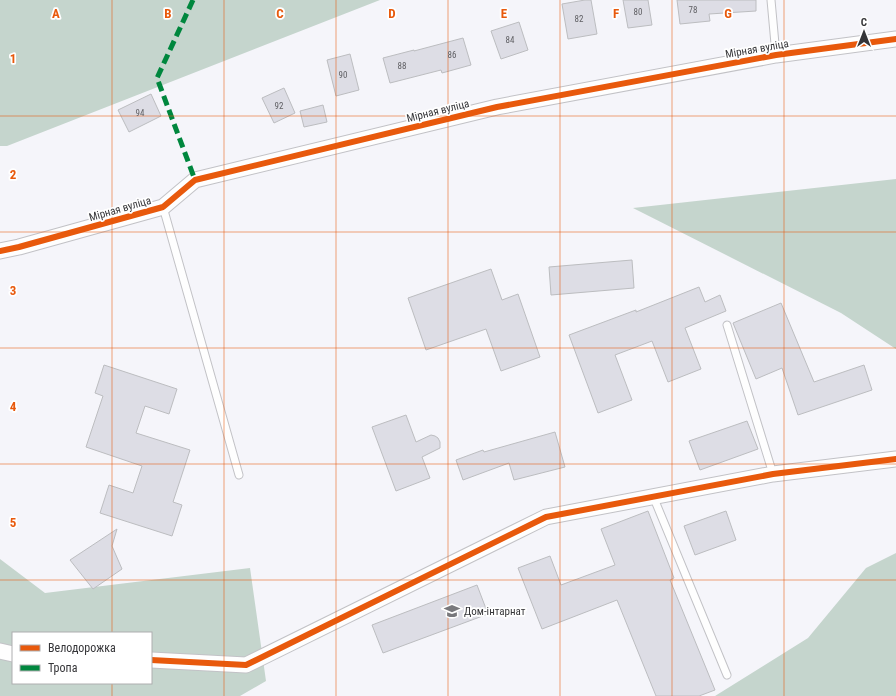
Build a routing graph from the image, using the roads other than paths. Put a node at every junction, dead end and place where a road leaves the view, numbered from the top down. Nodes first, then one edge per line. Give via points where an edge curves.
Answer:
1 (771, 0) edge
2 (896, 39) edge
3 (776, 55) junction
4 (163, 207) junction
5 (0, 251) edge
6 (727, 325) dead end
7 (896, 458) edge
8 (773, 474) junction
9 (239, 475) dead end
10 (653, 496) junction
11 (0, 651) edge
12 (12, 654) edge
13 (152, 660) edge
14 (727, 674) dead end

1 - 3 lane
2 - 3 street, Мірная вуліца
3 - 4 street, Мірная вуліца via 497,107 195,180
4 - 5 street, Мірная вуліца
4 - 9 lane
6 - 8 lane
7 - 8 street
8 - 10 street
10 - 13 street via 546,517 246,665
10 - 14 lane
11 - 12 street

